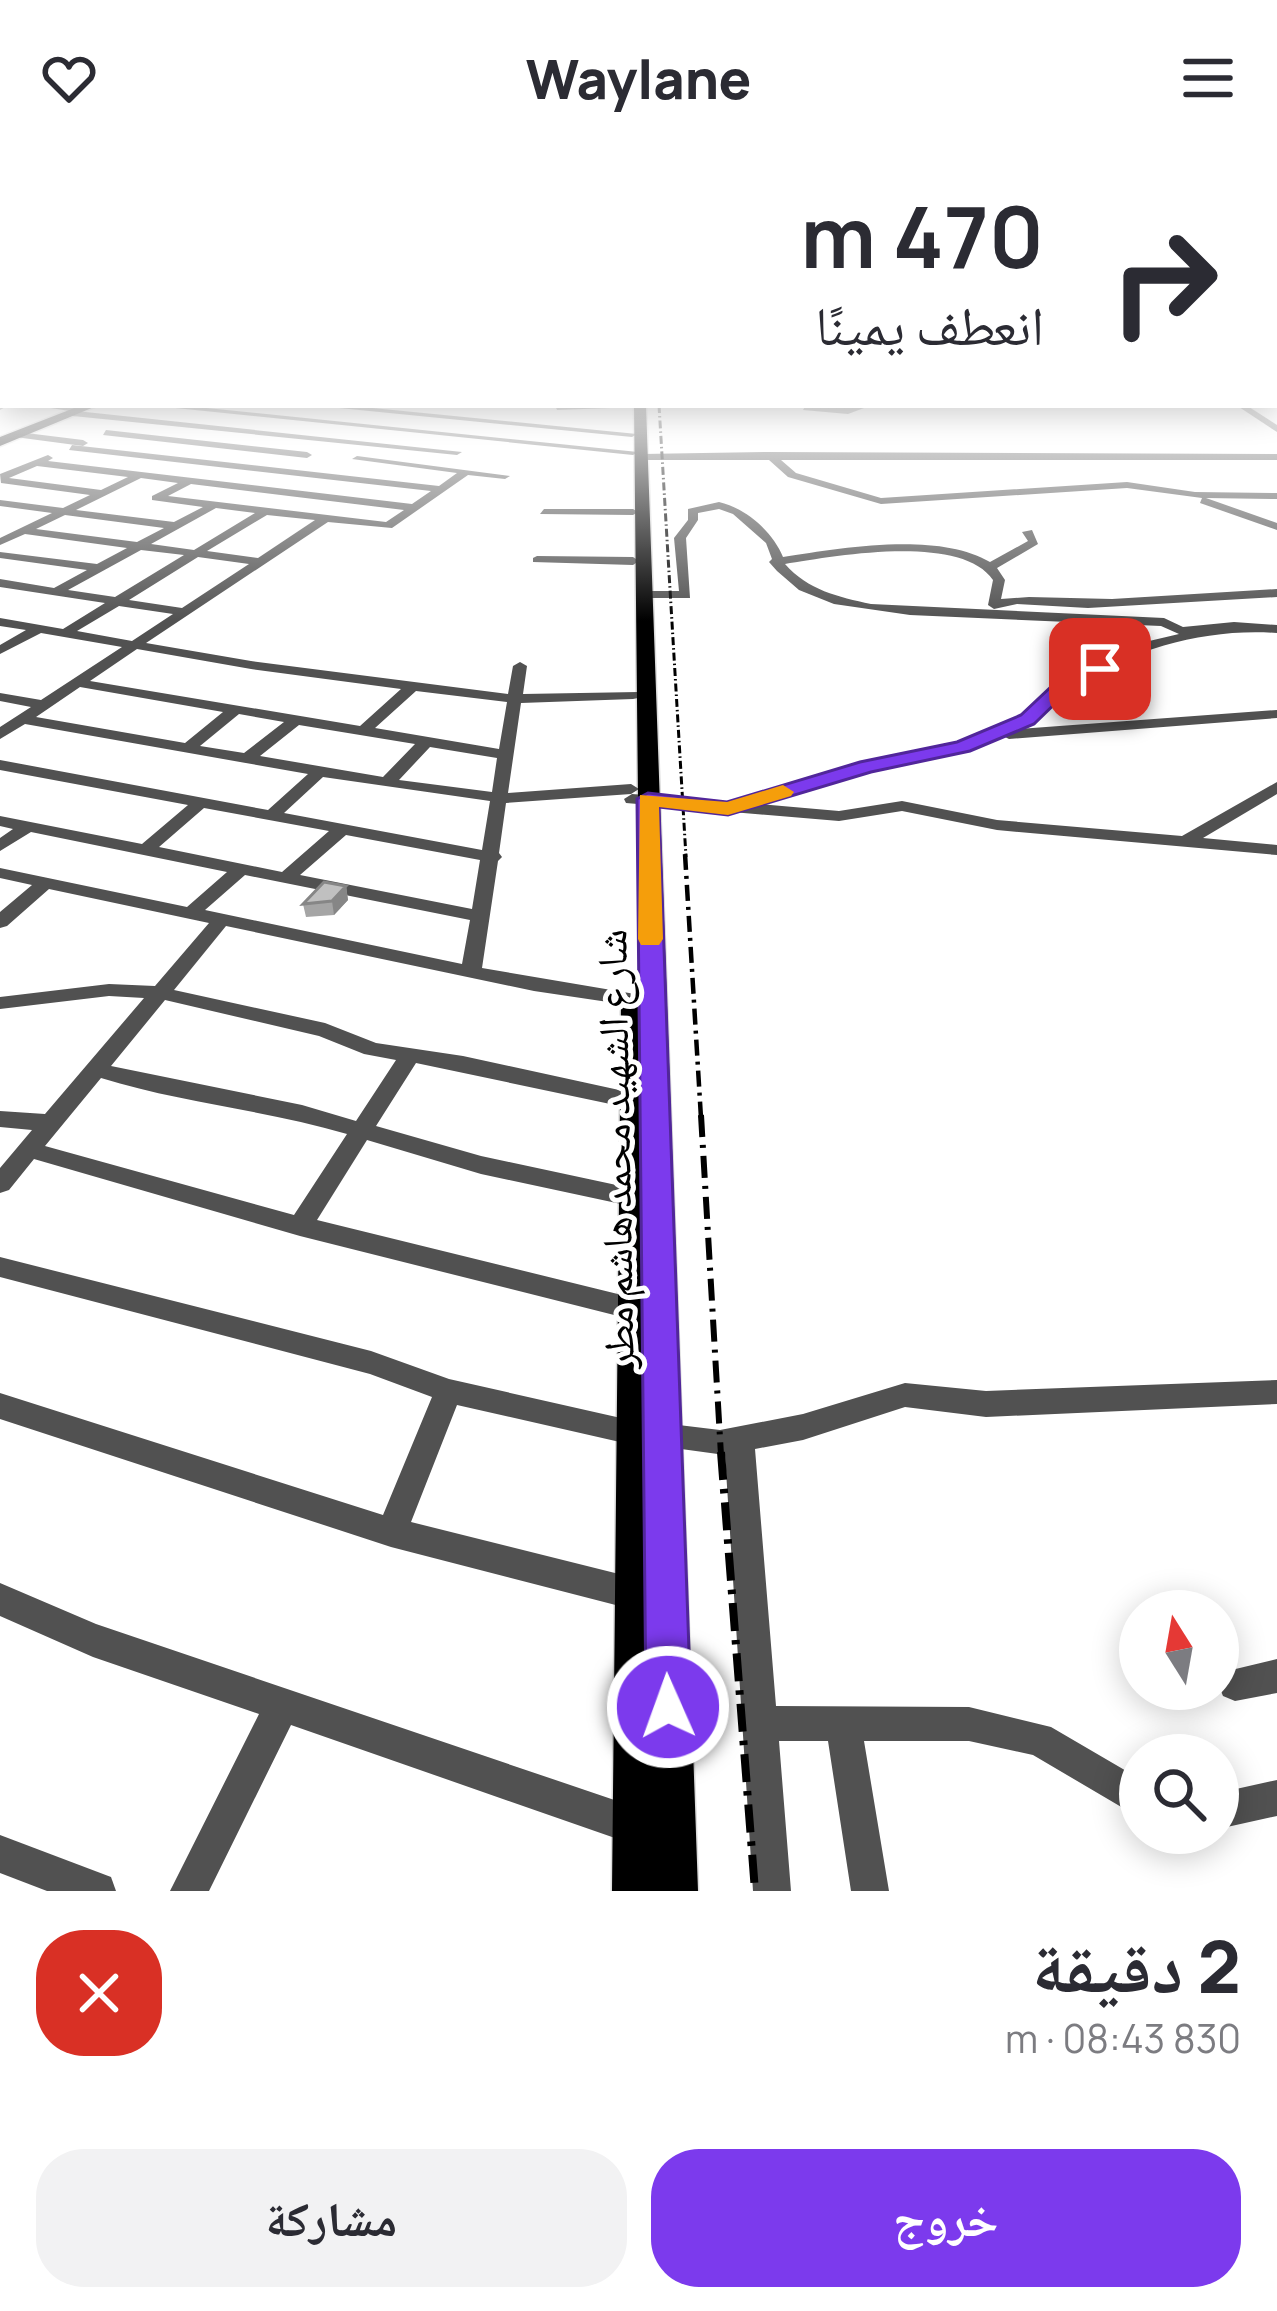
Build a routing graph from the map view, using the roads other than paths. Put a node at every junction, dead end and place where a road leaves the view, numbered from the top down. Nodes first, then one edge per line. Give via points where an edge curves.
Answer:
1 (46, 459) edge
2 (172, 459) joint
3 (298, 459) edge
4 (357, 459) joint
5 (447, 459) edge
6 (634, 459) edge
7 (637, 459) edge
8 (775, 459) edge
9 (37, 463) junction
10 (435, 468) junction
11 (278, 470) junction
12 (466, 472) junction
13 (140, 475) junction
14 (329, 476) junction
15 (505, 476) dead end
16 (1, 478) edge
17 (190, 481) junction
18 (250, 488) junction
19 (441, 489) junction
20 (102, 493) junction
21 (296, 493) junction
22 (1195, 495) junction
23 (1277, 496) edge
24 (156, 498) junction
25 (0, 503) edge
26 (214, 505) junction
27 (415, 508) junction
28 (64, 511) junction
29 (264, 512) junction
30 (544, 512) dead end
31 (632, 512) junction
32 (116, 518) junction
33 (325, 519) junction
34 (176, 526) junction
35 (1277, 527) edge
36 (0, 528) edge
37 (23, 531) junction
38 (1028, 532) dead end
39 (0, 542) edge
40 (141, 546) junction
41 (200, 553) junction
42 (0, 555) edge
43 (34, 560) junction
44 (538, 560) dead end
45 (633, 561) junction
46 (261, 562) junction
47 (775, 562) junction
48 (990, 567) junction
49 (100, 568) junction
50 (0, 580) edge
51 (56, 591) junction
52 (1277, 593) edge
53 (642, 595) junction
54 (121, 599) junction
55 (994, 605) junction
56 (184, 612) junction
57 (978, 613) junction
58 (0, 622) edge
59 (40, 628) junction
60 (1220, 628) junction
61 (1277, 629) edge
62 (67, 632) junction
63 (137, 643) junction
64 (0, 650) edge
65 (520, 666) dead end
66 (79, 683) junction
67 (414, 685) junction
68 (633, 695) junction
69 (0, 697) edge
70 (514, 699) junction
71 (44, 705) junction
72 (236, 710) junction
73 (1277, 714) edge
74 (23, 719) junction
75 (296, 719) junction
76 (364, 730) junction
77 (0, 734) edge
78 (991, 736) junction
79 (427, 741) junction
80 (188, 748) junction
81 (506, 755) junction
82 (248, 758) junction
83 (0, 765) edge
84 (320, 771) junction
85 (387, 783) junction
86 (1277, 787) edge
87 (637, 796) junction
88 (502, 798) junction
89 (200, 802) junction
90 (728, 809) junction
91 (271, 816) junction
92 (0, 821) edge
93 (27, 827) junction
94 (342, 829) junction
95 (1184, 843) junction
96 (0, 846) edge
97 (146, 850) junction
98 (1277, 850) edge
99 (493, 856) junction
100 (242, 868) junction
101 (0, 872) edge
102 (287, 877) junction
103 (46, 882) junction
104 (192, 912) junction
105 (482, 917) junction
106 (222, 919) junction
107 (0, 922) edge
108 (471, 972) junction
109 (160, 993) junction
110 (634, 1000) junction
111 (0, 1003) edge
112 (411, 1054) junction
113 (98, 1069) junction
114 (634, 1101) junction
115 (0, 1119) edge
116 (53, 1123) junction
117 (365, 1129) junction
118 (32, 1150) junction
119 (0, 1184) edge
120 (635, 1198) junction
121 (300, 1226) junction
122 (0, 1267) edge
123 (634, 1309) junction
124 (449, 1391) junction
125 (1277, 1392) edge
126 (0, 1406) edge
127 (648, 1434) junction
128 (739, 1439) junction
129 (391, 1532) junction
130 (635, 1594) junction
131 (0, 1599) edge
132 (1277, 1676) edge
133 (1239, 1683) edge
134 (282, 1706) junction
135 (651, 1709) junction
136 (760, 1723) junction
137 (843, 1723) junction
138 (1119, 1788) edge
139 (1277, 1798) edge
140 (1239, 1806) edge
141 (636, 1827) junction
142 (0, 1854) edge
143 (97, 1891) edge
144 (189, 1891) edge
145 (637, 1891) edge
146 (674, 1891) edge
147 (772, 1891) edge
148 (870, 1891) edge

1 - 9 street
2 - 11 street
2 - 13 street
3 - 11 street
4 - 10 street
4 - 14 street
5 - 10 street
6 - 31 main road, شارع الشهيد محمد هاشم مطر
7 - 53 main road, شارع الشهيد محمد هاشم مطر
8 - 22 street via 793,475 881,500 1127,485
9 - 13 street
9 - 16 street
10 - 12 street
11 - 14 street
11 - 18 street
12 - 15 street
12 - 19 street
13 - 17 street
13 - 20 street
14 - 19 street
16 - 20 street
17 - 18 street
17 - 24 street
18 - 21 street
19 - 27 street
20 - 28 street
21 - 27 street
21 - 29 street
22 - 23 street
22 - 35 street
24 - 26 street
24 - 32 street
25 - 28 street
26 - 29 street
26 - 34 street
27 - 33 street via 388,526
28 - 32 street
28 - 37 street
29 - 33 street
29 - 41 street
30 - 31 street
31 - 45 main road, شارع الشهيد محمد هاشم مطر
32 - 34 street
33 - 46 street
34 - 40 street
36 - 37 street
37 - 39 street
37 - 40 street
38 - 48 street via 1034,542
40 - 41 street
40 - 49 street
41 - 46 street
41 - 54 street
42 - 43 street
43 - 49 street
43 - 50 street
44 - 45 street
45 - 68 main road, شارع الشهيد محمد هاشم مطر
46 - 56 street
47 - 48 street via 937,552 976,556
47 - 53 street via 771,542 741,511 697,508 680,538 686,595
47 - 57 street via 793,580 864,609
48 - 55 street via 999,580
49 - 51 street
50 - 51 street
51 - 54 street
52 - 55 street
53 - 87 main road, شارع الشهيد محمد هاشم مطر
54 - 56 street
54 - 62 street
55 - 57 street
56 - 63 street
57 - 60 street
58 - 59 street
59 - 62 street
59 - 64 street
60 - 61 street
60 - 78 street via 1150,645 1084,675 1028,719
62 - 63 street
63 - 66 street
63 - 67 street
65 - 70 street
66 - 71 street
66 - 72 street
67 - 70 street
67 - 76 street
68 - 70 street
68 - 87 main road, شارع الشهيد محمد هاشم مطر
69 - 71 street
70 - 81 street
71 - 74 street
72 - 75 street
72 - 80 street
73 - 78 street
74 - 77 street
74 - 80 street
75 - 76 street
75 - 82 street
76 - 79 street
78 - 90 street
79 - 81 street
79 - 85 street
80 - 82 street
81 - 88 street
82 - 84 street
83 - 89 street
84 - 85 street
84 - 91 street
85 - 88 street
86 - 95 street
87 - 88 street
87 - 90 street
87 - 110 main road, شارع الشهيد محمد هاشم مطر
87 - 127 main road, شارع الشهيد محمد هاشم مطر
88 - 99 street
89 - 91 street
89 - 97 street
90 - 95 street via 839,816 902,806 979,823
91 - 94 street
92 - 93 street
93 - 96 street
93 - 97 street
94 - 99 street
94 - 102 street
95 - 98 street
97 - 100 street
99 - 105 street
100 - 102 street
100 - 104 street
101 - 103 street
102 - 105 street
103 - 104 street
103 - 107 street
104 - 106 street
105 - 108 street
106 - 108 street
106 - 109 street
108 - 110 street
109 - 111 street via 109,990
109 - 112 street
109 - 113 street
110 - 114 main road, شارع الشهيد محمد هاشم مطر
112 - 114 street
112 - 117 street
113 - 116 street
113 - 117 street
114 - 120 main road, شارع الشهيد محمد هاشم مطر
115 - 116 street
116 - 118 street
117 - 120 street
117 - 121 street
118 - 119 street
118 - 121 street
120 - 123 main road, شارع الشهيد محمد هاشم مطر
121 - 123 street
122 - 124 street via 371,1363
123 - 127 main road, شارع الشهيد محمد هاشم مطر
124 - 127 street
124 - 129 street
125 - 128 street via 986,1404 905,1395
126 - 129 street
127 - 128 street
127 - 130 main road, شارع الشهيد محمد هاشم مطر
127 - 135 main road, شارع الشهيد محمد هاشم مطر
128 - 136 street
129 - 130 street
130 - 135 main road, شارع الشهيد محمد هاشم مطر
131 - 134 street
132 - 133 street
134 - 141 street
134 - 144 street
135 - 141 main road, شارع الشهيد محمد هاشم مطر
135 - 146 main road, شارع الشهيد محمد هاشم مطر
136 - 137 street
136 - 147 street
137 - 138 street via 969,1724 1039,1739
137 - 148 street
139 - 140 street
141 - 145 main road, شارع الشهيد محمد هاشم مطر
142 - 143 street

